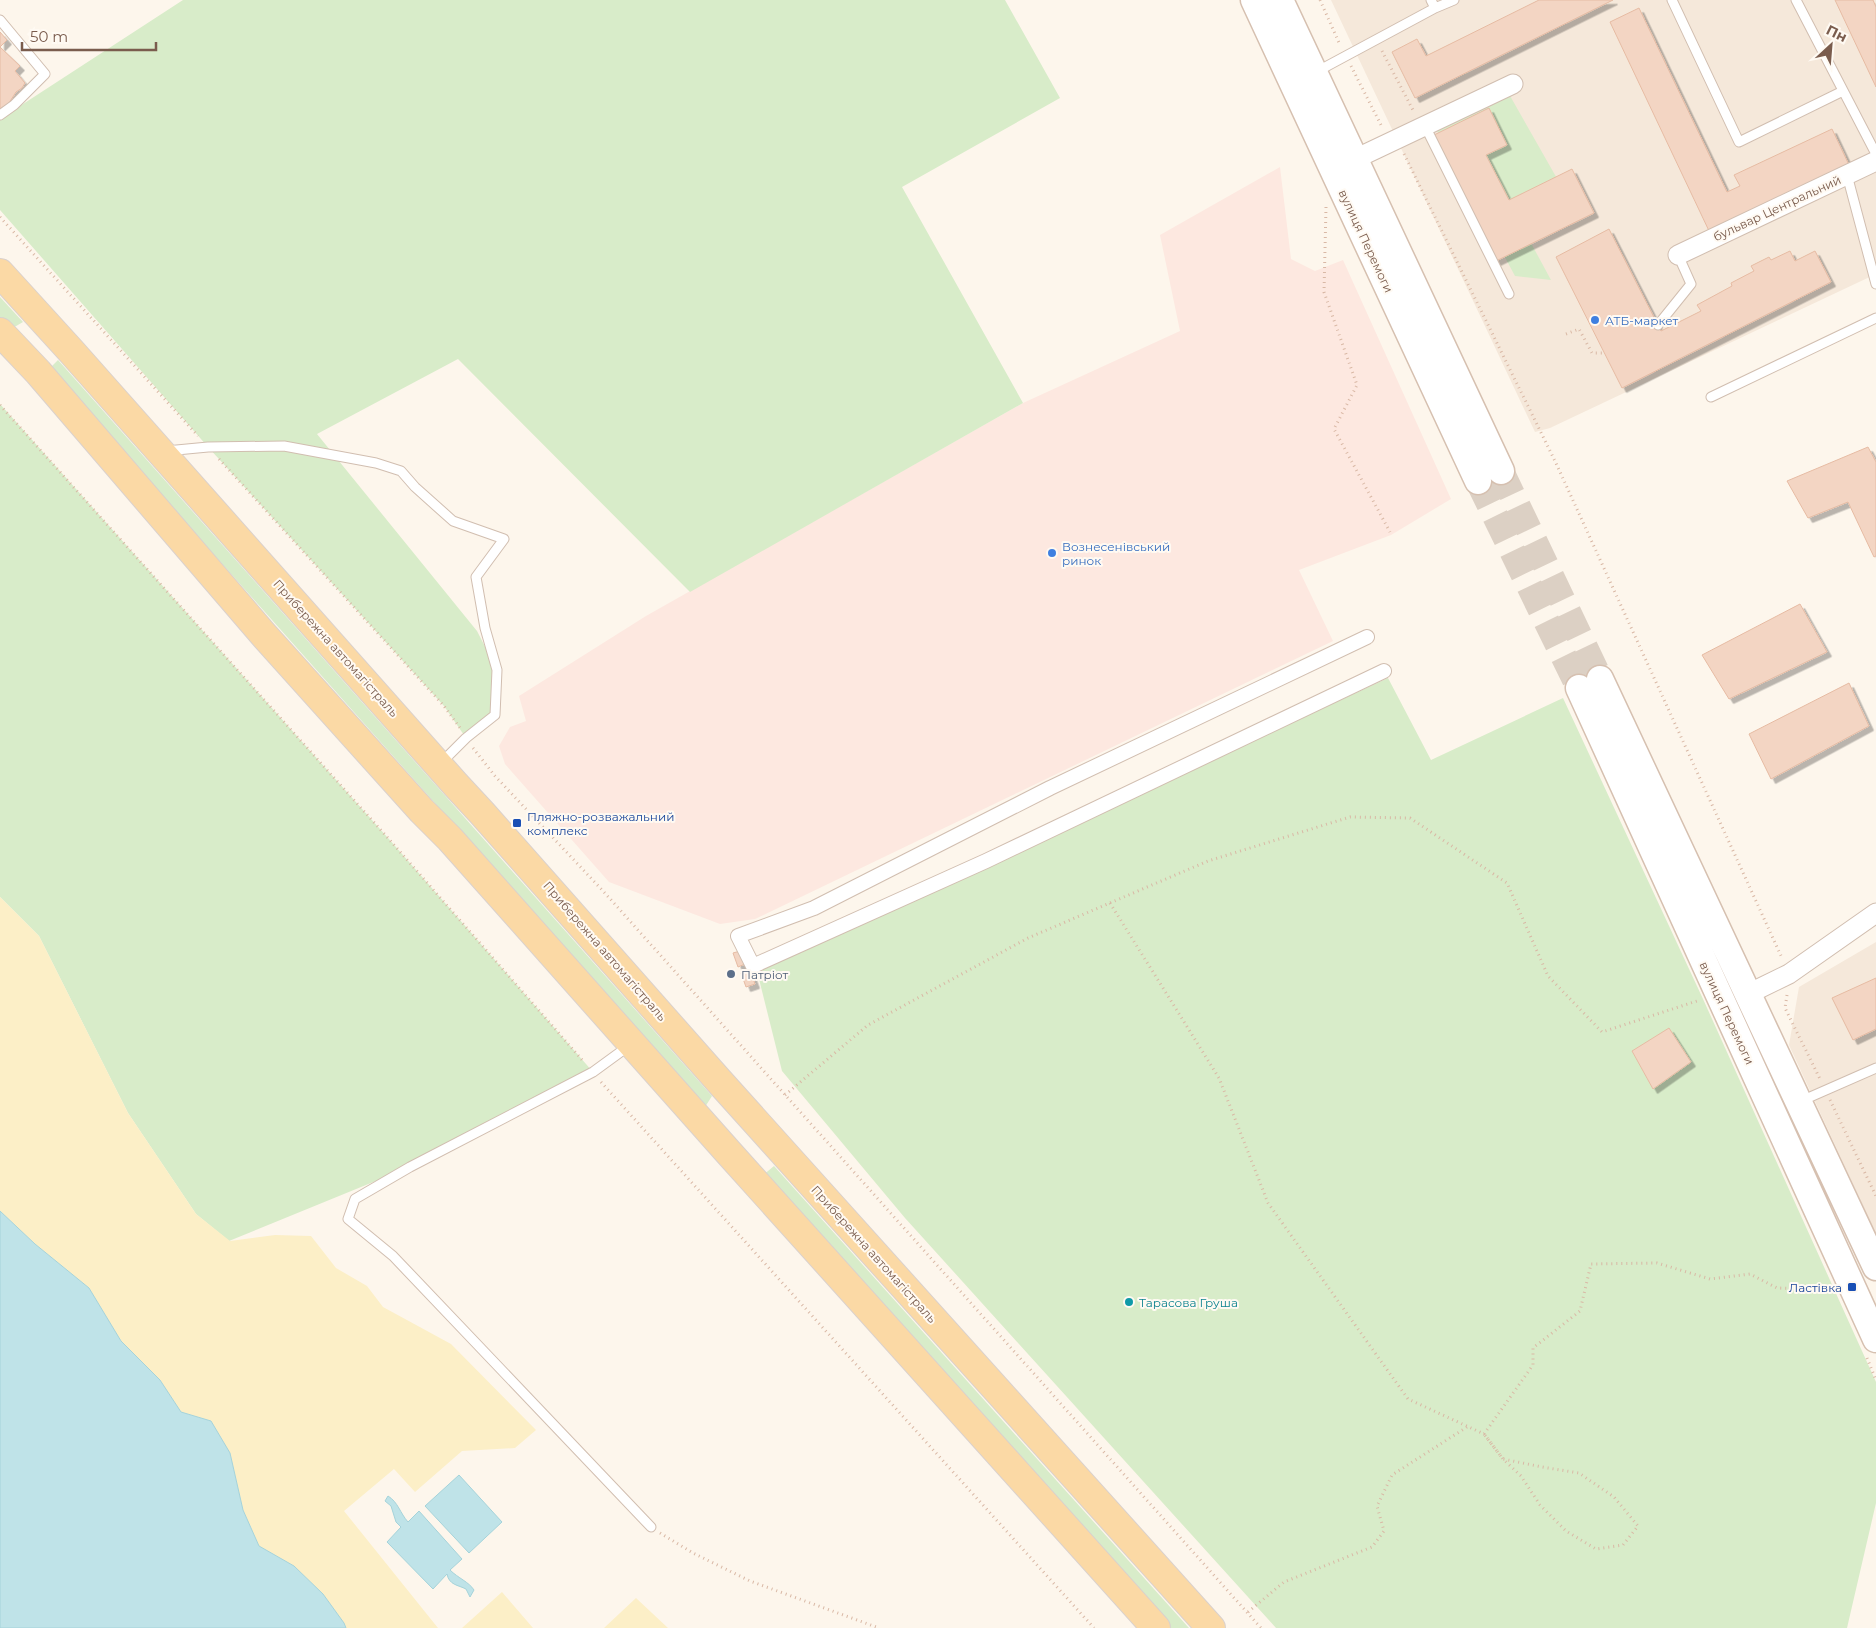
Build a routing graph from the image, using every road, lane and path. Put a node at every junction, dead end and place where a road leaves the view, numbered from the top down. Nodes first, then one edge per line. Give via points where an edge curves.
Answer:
1 (1254, 0) edge
2 (1280, 0) edge
3 (1320, 0) edge
4 (1454, 0) edge
5 (1672, 0) edge
6 (1796, 0) edge
7 (1433, 4) edge
8 (0, 20) edge
9 (1376, 39) junction
10 (1345, 56) junction
11 (1314, 73) junction
12 (1513, 84) dead end
13 (1843, 90) junction
14 (0, 115) edge
15 (1424, 127) junction
16 (1393, 142) junction
17 (1876, 154) edge
18 (1355, 159) junction
19 (1876, 161) edge
20 (1847, 175) junction
21 (1326, 206) dead end
22 (0, 217) edge
23 (1678, 255) joint
24 (0, 273) edge
25 (1876, 284) edge
26 (1509, 294) dead end
27 (37, 313) junction
28 (1876, 318) edge
29 (1658, 325) dead end
30 (1566, 334) dead end
31 (7, 340) edge
32 (71, 351) junction
33 (1605, 353) dead end
34 (38, 372) junction
35 (1711, 397) dead end
36 (0, 404) edge
37 (208, 447) junction
38 (161, 452) junction
39 (1390, 532) dead end
40 (1367, 636) dead end
41 (1384, 671) dead end
42 (466, 738) junction
43 (439, 764) junction
44 (1110, 903) junction
45 (1876, 913) edge
46 (1789, 974) junction
47 (1748, 994) junction
48 (1713, 1001) junction
49 (1765, 1030) junction
50 (1740, 1042) junction
51 (632, 1043) junction
52 (1876, 1068) edge
53 (592, 1072) junction
54 (719, 1081) junction
55 (785, 1096) junction
56 (1799, 1102) junction
57 (705, 1124) junction
58 (792, 1163) junction
59 (752, 1178) junction
60 (1876, 1267) edge
61 (1834, 1290) dead end
62 (1876, 1339) edge
63 (1467, 1426) junction
64 (1484, 1434) junction
65 (1503, 1459) junction
66 (651, 1527) joint
67 (1248, 1612) junction
68 (879, 1628) edge
69 (1094, 1628) edge
70 (1156, 1628) edge
71 (1211, 1628) edge
72 (1262, 1628) edge

1 - 18 main road, вулиця Перемоги via 1489,476
2 - 11 main road, вулиця Перемоги
3 - 10 path
4 - 7 lane
5 - 13 lane via 1739,142
6 - 13 lane
7 - 9 lane
8 - 14 lane via 45,74
9 - 10 lane
9 - 15 path
10 - 11 lane
10 - 16 path
11 - 18 main road, вулиця Перемоги
12 - 15 street
13 - 17 lane
15 - 16 street
15 - 26 lane
16 - 18 street
16 - 46 path via 1555,461
19 - 20 street, бульвар Центральний
20 - 23 street, бульвар Центральний
20 - 25 lane
21 - 39 path via 1324,292 1357,385 1334,429
22 - 37 path
23 - 29 lane via 1691,284
24 - 27 main road, Прибережна автомагістраль
27 - 31 main road via 40,342 30,352
27 - 32 main road, Прибережна автомагістраль
28 - 35 lane
30 - 33 path via 1579,329 1592,353
31 - 34 main road
32 - 34 main road via 48,354 37,361
32 - 38 main road, Прибережна автомагістраль
34 - 51 main road via 263,634
36 - 53 path via 388,838
37 - 38 lane
37 - 42 path via 444,706
37 - 42 lane via 284,446 401,471 453,521 504,538 476,577 497,670 495,715
38 - 43 main road, Прибережна автомагістраль
40 - 41 street via 1050,788 814,908 738,936 753,966 986,861
42 - 43 lane
42 - 55 path via 494,776 604,892
43 - 54 main road, Прибережна автомагістраль
44 - 48 path via 1208,861 1350,817 1410,818 1507,884 1548,976 1602,1032
44 - 55 path via 1028,938 868,1025
44 - 63 path via 1218,1078 1268,1203 1408,1400
45 - 46 street
46 - 47 street
47 - 48 main road via 1745,1013 1737,1015
47 - 48 main road, вулиця Перемоги via 1589,683
47 - 49 main road, вулиця Перемоги
48 - 50 main road, вулиця Перемоги
49 - 50 main road via 1744,1029
49 - 56 main road, вулиця Перемоги
50 - 62 main road, вулиця Перемоги
51 - 53 lane
51 - 57 main road
52 - 56 lane
53 - 66 lane via 355,1199 348,1219 392,1256
53 - 69 path
54 - 57 main road via 735,1110 728,1121 717,1127
54 - 58 main road, Прибережна автомагістраль
55 - 67 path
56 - 60 main road, вулиця Перемоги
57 - 59 main road
58 - 59 main road via 770,1149 756,1154 747,1162
58 - 71 main road, Прибережна автомагістраль
59 - 70 main road
61 - 64 path via 1777,1288 1750,1274 1710,1279 1657,1263 1591,1264 1580,1311 1533,1348 1534,1365
63 - 64 path
63 - 67 path via 1392,1475 1377,1506 1384,1531 1372,1546 1284,1582
64 - 65 path
65 - 65 path via 1566,1531 1596,1549 1623,1545 1638,1526 1614,1497 1579,1473
66 - 68 path via 693,1553 750,1580
67 - 72 path

